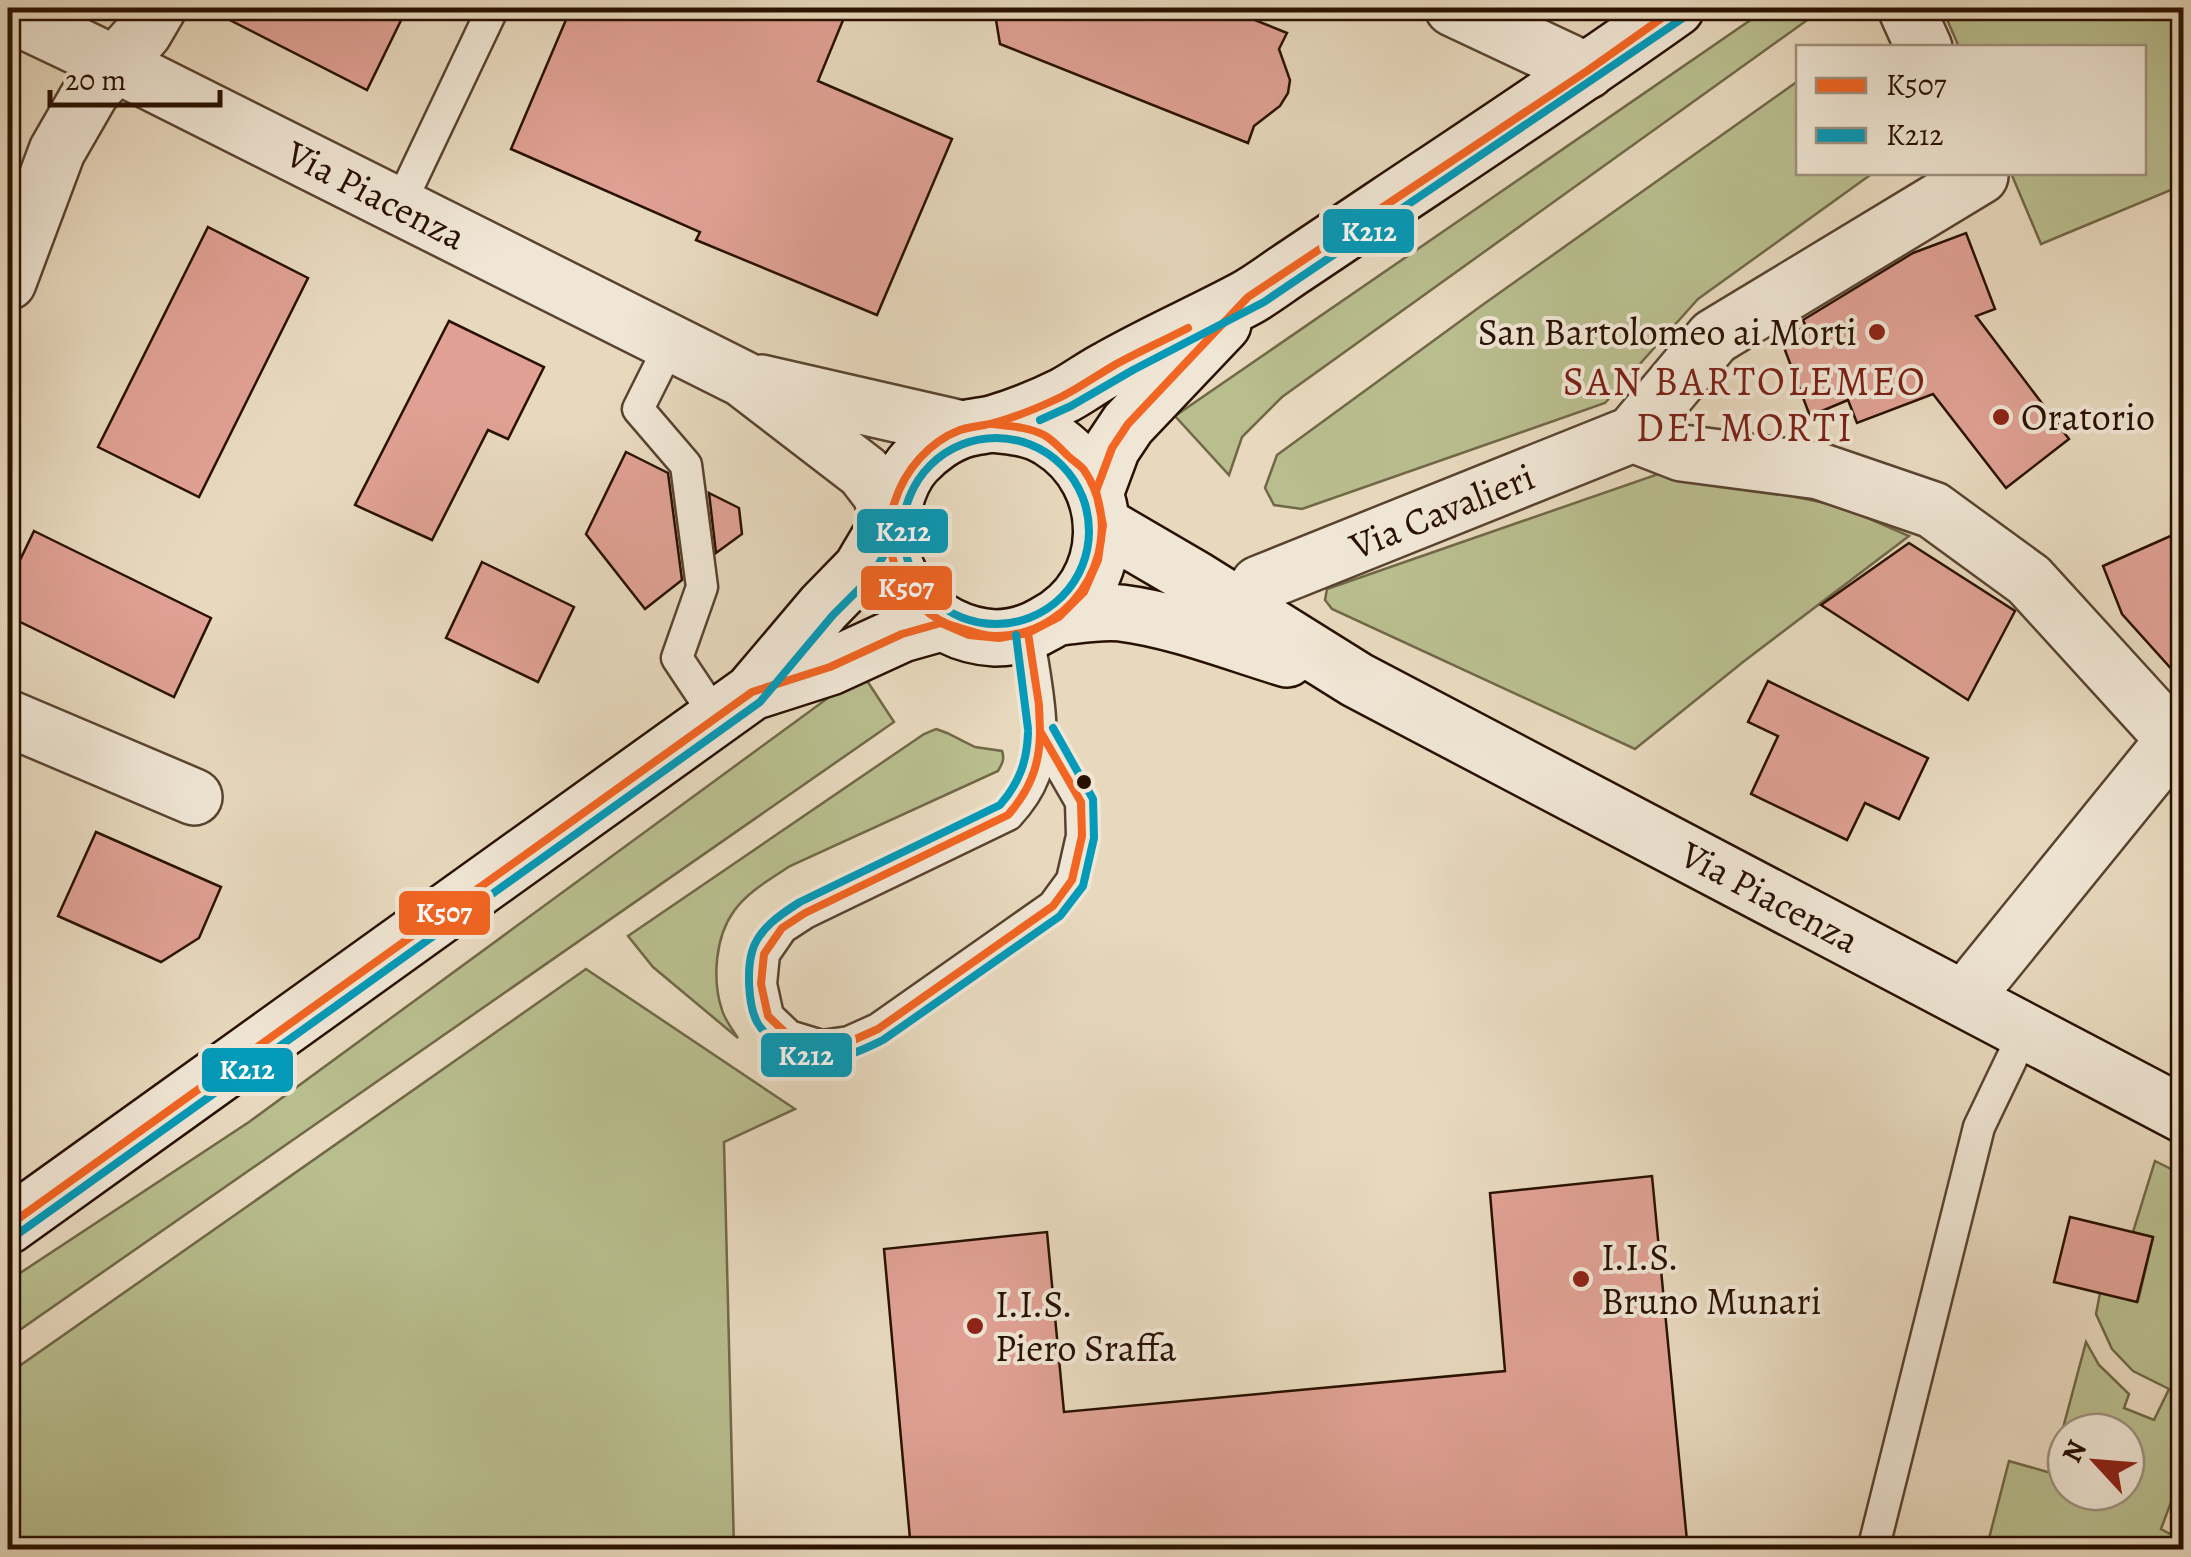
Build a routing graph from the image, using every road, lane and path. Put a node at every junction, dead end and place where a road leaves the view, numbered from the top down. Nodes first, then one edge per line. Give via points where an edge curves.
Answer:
1 (158, 8) edge
2 (493, 8) edge
3 (1453, 8) edge
4 (1676, 8) edge
5 (1906, 8) edge
6 (8, 12) edge
7 (1923, 45) edge
8 (115, 64) junction
9 (1587, 71) junction
10 (1980, 175) edge
11 (398, 206) junction
12 (8, 282) edge
13 (1248, 298) junction
14 (671, 342) junction
15 (743, 378) junction
16 (977, 427) junction
17 (1633, 434) junction
18 (1099, 508) junction
19 (890, 520) junction
20 (1241, 608) junction
21 (941, 623) junction
22 (1044, 625) junction
23 (1357, 680) junction
24 (734, 705) junction
25 (8, 718) edge
26 (1040, 731) junction
27 (2181, 742) edge
28 (194, 797) dead end
29 (1964, 999) junction
30 (2024, 1033) junction
31 (2184, 1115) edge
32 (8, 1226) edge
33 (1874, 1550) edge

1 - 8 main road
2 - 11 lane
3 - 9 main road
4 - 9 main road
5 - 7 main road
6 - 8 main road, Via Piacenza
8 - 11 main road, Via Piacenza
8 - 12 main road via 57,152
9 - 13 main road
10 - 17 main road, Via Cavalieri via 1714,337
11 - 14 main road, Via Piacenza
13 - 16 main road via 1063,396
13 - 18 main road via 1128,424 1112,448
14 - 15 main road, Via Piacenza
14 - 24 lane via 638,409 686,465 702,587 677,658
15 - 16 main road, Via Piacenza
15 - 19 main road, Via Piacenza via 864,472
16 - 18 main road via 1022,427 1049,438 1077,461
16 - 19 main road via 936,444 913,464
17 - 20 main road, Via Cavalieri via 1259,584
17 - 27 main road via 1682,453 1818,472 1934,510 2029,580
18 - 20 main road, Via Piacenza
18 - 22 main road via 1098,560 1084,592
19 - 21 main road via 890,551 900,580
19 - 24 main road via 860,569
20 - 23 main road, Via Piacenza
21 - 22 main road via 998,638
21 - 24 main road
22 - 23 main road, Via Piacenza via 1120,613
22 - 26 lane
23 - 29 main road, Via Piacenza
24 - 32 main road
25 - 28 main road
26 - 26 lane via 1036,772 1008,816 782,928 764,954 760,984 768,1016 789,1036 822,1046 878,1028 1053,906 1072,880 1081,802
27 - 29 main road
29 - 30 main road, Via Piacenza
30 - 31 main road, Via Piacenza
30 - 33 lane via 1979,1127

